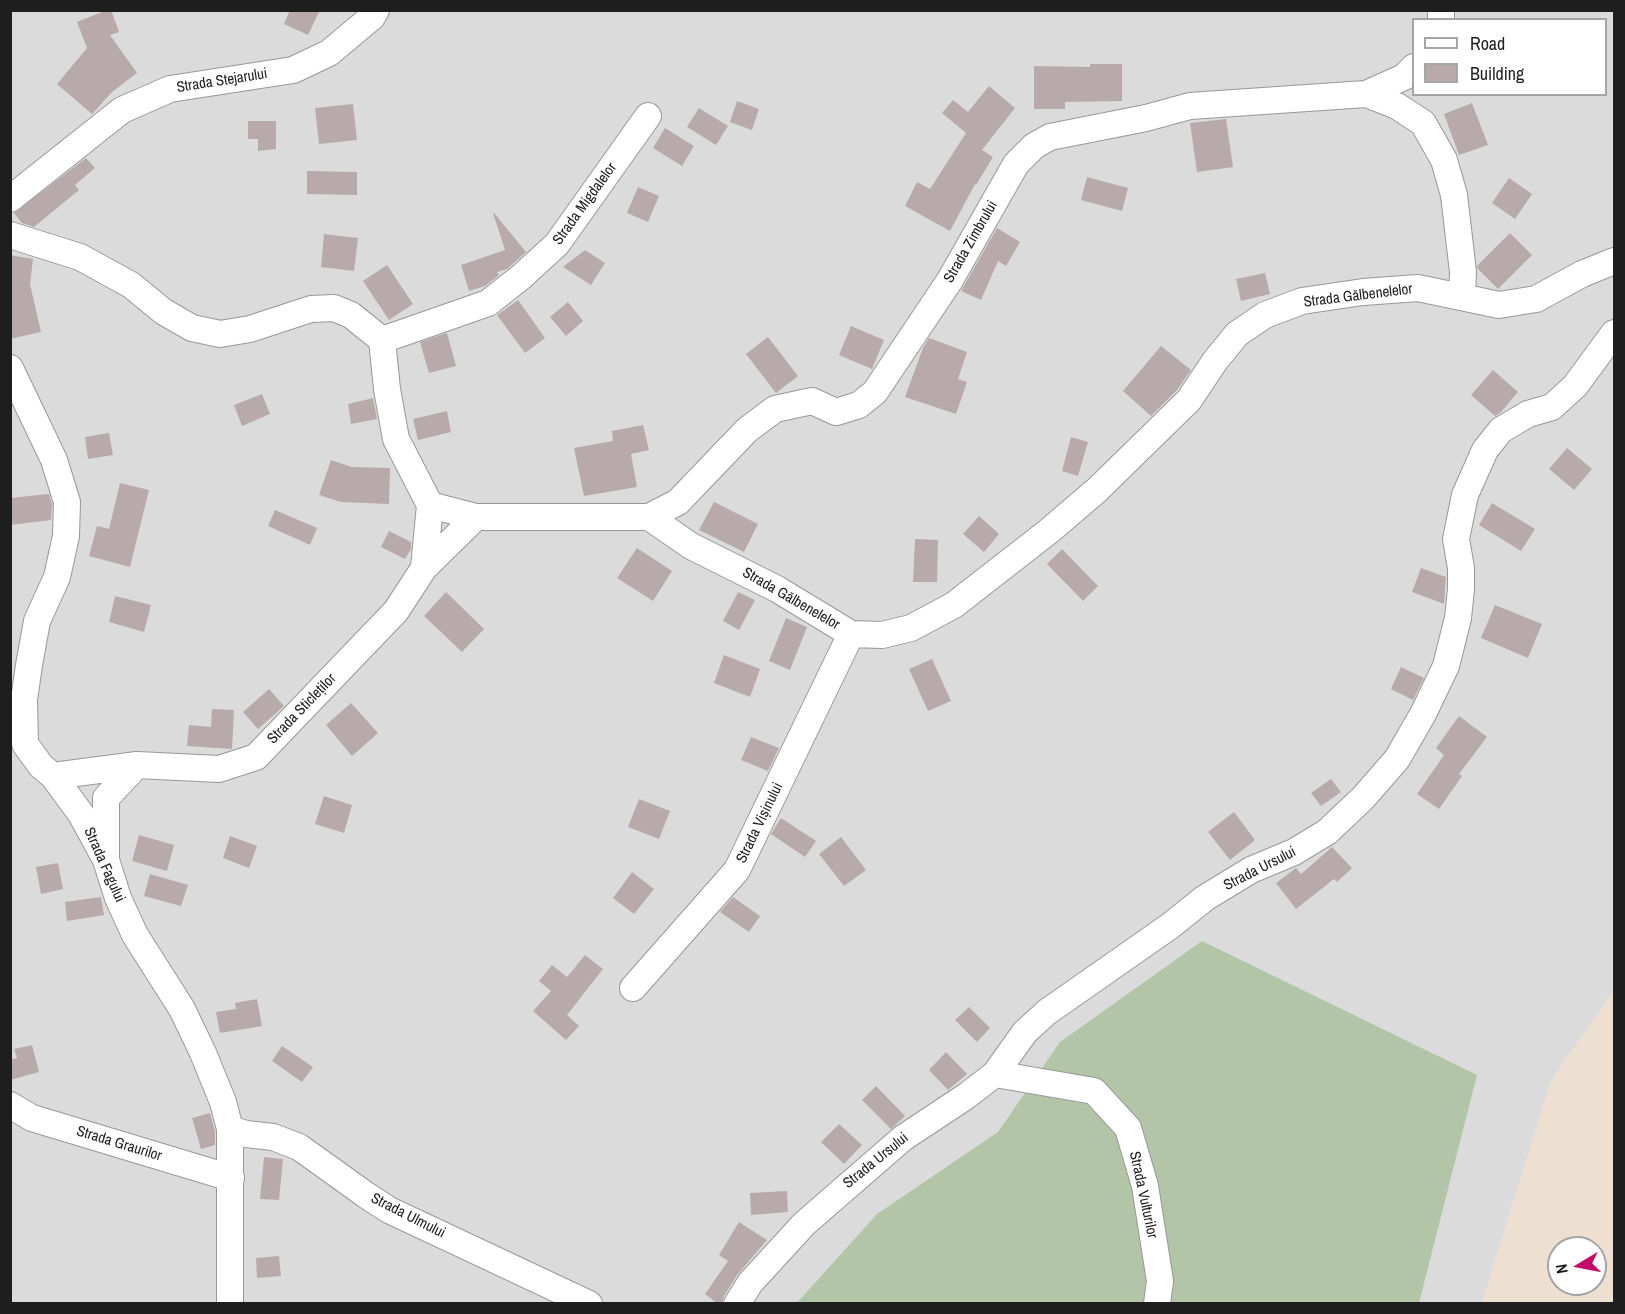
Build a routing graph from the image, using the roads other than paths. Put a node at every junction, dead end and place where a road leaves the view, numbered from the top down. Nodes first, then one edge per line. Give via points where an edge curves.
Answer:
1 (376, 10) edge
2 (1412, 68) edge
3 (1365, 94) junction
4 (648, 116) dead end
5 (10, 199) edge
6 (10, 235) edge
7 (1614, 261) edge
8 (1462, 297) junction
9 (1614, 333) edge
10 (382, 340) junction
11 (10, 368) edge
12 (430, 505) junction
13 (476, 517) junction
14 (649, 517) junction
15 (424, 568) junction
16 (851, 634) junction
17 (137, 765) junction
18 (53, 776) junction
19 (106, 860) junction
20 (633, 988) dead end
21 (995, 1074) junction
22 (10, 1105) edge
23 (230, 1129) junction
24 (231, 1178) junction
25 (230, 1304) edge
26 (589, 1304) edge
27 (737, 1304) edge
28 (1157, 1304) edge

1 - 5 street, Strada Stejarului via 329,53 293,70 170,89 122,110
2 - 3 street, Strada Zimbrului via 1404,77
3 - 8 street, Strada Zimbrului via 1397,106 1424,123 1444,160 1459,232
3 - 14 street, Strada Zimbrului via 1190,106 1050,137 1034,146 1016,164 950,280 875,392 859,405 836,412 812,401 775,409 747,430 678,502
4 - 10 street, Strada Migdalelor via 557,244 521,277 488,303
6 - 10 street via 80,257 132,285 164,312 192,328 220,334 250,329 311,309 334,308 351,315
7 - 8 street, Strada Gălbenelelor via 1536,299 1499,305
8 - 16 street, Strada Gălbenelelor via 1418,288 1363,292 1302,301 1265,315 1237,334 1189,400 1097,490 954,605 911,628 882,635
9 - 21 street, Strada Ursului via 1575,386 1552,407 1528,414 1500,430 1485,450 1465,495 1456,539 1461,589 1446,666 1397,759 1327,832 1205,898 1047,1012 1025,1032
10 - 12 street via 396,439
11 - 18 street, Strada Fagului via 54,460 67,502 66,536 57,577 37,621 24,700 25,744
12 - 13 street
12 - 15 street, Strada Sticleților
13 - 14 street
13 - 15 street, Strada Sticleților
14 - 16 street, Strada Gălbenelelor via 691,546 777,589
15 - 17 street, Strada Sticleților via 396,611 256,757 219,769
16 - 20 street, Strada Vișinului via 737,870
17 - 18 street, Strada Sticleților
17 - 19 street via 106,798
18 - 19 street, Strada Fagului via 81,814
19 - 23 street, Strada Fagului via 135,935 182,1009 203,1053
21 - 27 street, Strada Ursului via 903,1138 852,1180 804,1224 750,1283
21 - 28 street, Strada Vulturilor via 1094,1091 1128,1128 1147,1196 1160,1281
22 - 24 street, Strada Graurilor via 32,1118
23 - 24 street, Strada Fagului
23 - 26 street, Strada Ulmului via 273,1137 299,1147 389,1210
24 - 25 street, Strada Fagului

